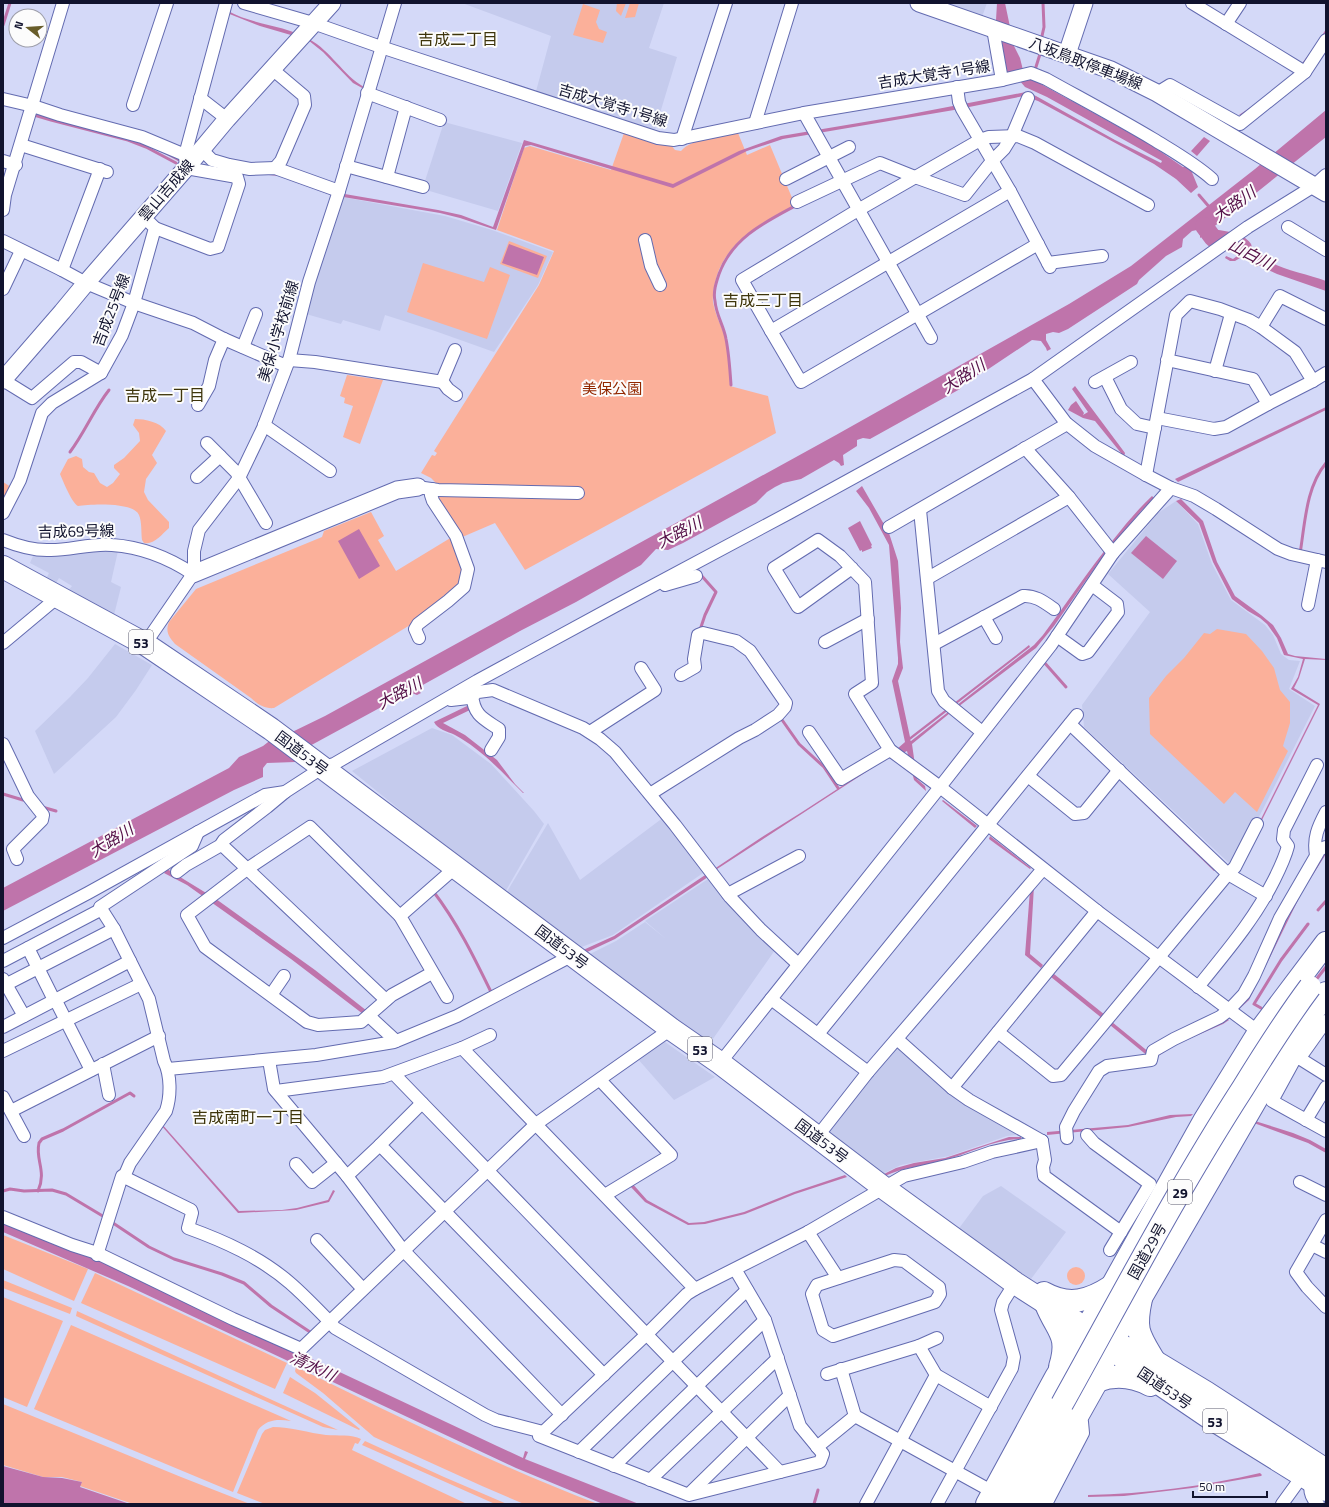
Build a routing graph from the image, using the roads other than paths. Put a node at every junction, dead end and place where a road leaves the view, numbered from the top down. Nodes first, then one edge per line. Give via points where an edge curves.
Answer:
1 (63, 3) edge
2 (167, 3) edge
3 (226, 3) edge
4 (244, 3) edge
5 (332, 3) edge
6 (394, 3) edge
7 (726, 3) edge
8 (792, 3) edge
9 (919, 3) edge
10 (1084, 3) edge
11 (1192, 3) edge
12 (1240, 3) edge
13 (313, 23) junction
14 (1226, 24) junction
15 (1001, 31) junction
16 (1326, 40) edge
17 (380, 47) junction
18 (1067, 54) junction
19 (272, 70) junction
20 (1305, 72) junction
21 (1002, 80) junction
22 (957, 87) junction
23 (367, 93) junction
24 (1157, 93) junction
25 (200, 98) junction
26 (1028, 98) dead end
27 (3, 99) edge
28 (133, 105) dead end
29 (32, 106) junction
30 (406, 107) junction
31 (804, 113) junction
32 (227, 119) junction
33 (440, 120) dead end
34 (755, 124) junction
35 (1012, 136) junction
36 (682, 139) junction
37 (980, 140) junction
38 (22, 145) junction
39 (849, 147) dead end
40 (201, 149) junction
41 (829, 158) junction
42 (3, 161) edge
43 (992, 161) junction
44 (186, 162) junction
45 (16, 165) junction
46 (346, 166) junction
47 (275, 168) junction
48 (387, 177) junction
49 (915, 177) junction
50 (786, 179) dead end
51 (1212, 179) dead end
52 (842, 181) junction
53 (1317, 183) edge
54 (423, 187) dead end
55 (339, 191) junction
56 (1010, 191) junction
57 (4, 194) edge
58 (797, 202) dead end
59 (1148, 205) dead end
60 (3, 210) edge
61 (858, 210) junction
62 (149, 223) junction
63 (1288, 227) dead end
64 (645, 240) dead end
65 (3, 241) edge
66 (1038, 244) junction
67 (21, 250) junction
68 (1326, 250) edge
69 (1102, 256) dead end
70 (888, 263) junction
71 (62, 270) junction
72 (86, 283) junction
73 (660, 285) dead end
74 (3, 289) edge
75 (134, 303) junction
76 (256, 314) dead end
77 (1231, 314) junction
78 (918, 315) junction
79 (1326, 320) edge
80 (1261, 327) junction
81 (771, 331) junction
82 (931, 338) dead end
83 (224, 339) junction
84 (242, 347) junction
85 (455, 350) dead end
86 (1167, 360) junction
87 (1131, 362) dead end
88 (288, 363) junction
89 (1216, 370) junction
90 (101, 373) junction
91 (1326, 373) edge
92 (1034, 379) junction
93 (3, 380) edge
94 (1313, 380) junction
95 (443, 382) junction
96 (456, 395) dead end
97 (32, 398) junction
98 (1268, 404) junction
99 (198, 405) dead end
100 (44, 412) junction
101 (1156, 423) junction
102 (1067, 424) junction
103 (264, 425) junction
104 (207, 443) dead end
105 (1025, 448) junction
106 (220, 456) junction
107 (330, 471) dead end
108 (1146, 475) junction
109 (239, 476) junction
110 (197, 477) dead end
111 (425, 488) junction
112 (1171, 488) junction
113 (578, 493) dead end
114 (1069, 497) junction
115 (920, 510) junction
116 (3, 513) edge
117 (266, 523) dead end
118 (890, 527) dead end
119 (3, 540) edge
120 (1113, 553) junction
121 (1322, 561) edge
122 (3, 567) edge
123 (852, 568) junction
124 (193, 574) junction
125 (696, 576) dead end
126 (928, 578) junction
127 (1092, 585) junction
128 (653, 586) junction
129 (58, 597) junction
130 (1308, 605) dead end
131 (1054, 609) dead end
132 (984, 617) junction
133 (868, 619) junction
134 (1057, 636) junction
135 (419, 638) dead end
136 (996, 638) dead end
137 (826, 642) dead end
138 (3, 643) edge
139 (145, 644) junction
140 (934, 644) junction
141 (640, 668) dead end
142 (681, 675) dead end
143 (472, 695) junction
144 (443, 701) junction
145 (590, 732) junction
146 (809, 732) dead end
147 (982, 732) junction
148 (3, 744) edge
149 (491, 750) dead end
150 (890, 750) junction
151 (1318, 765) dead end
152 (320, 766) junction
153 (1119, 770) junction
154 (1028, 776) junction
155 (940, 787) junction
156 (285, 792) junction
157 (650, 794) junction
158 (1326, 812) edge
159 (1257, 824) dead end
160 (988, 825) junction
161 (198, 832) junction
162 (223, 844) junction
163 (1326, 847) edge
164 (11, 852) edge
165 (1316, 855) junction
166 (799, 856) dead end
167 (456, 867) junction
168 (247, 869) junction
169 (1043, 869) junction
170 (177, 872) dead end
171 (1228, 874) junction
172 (728, 894) junction
173 (1266, 896) junction
174 (102, 909) junction
175 (1097, 911) junction
176 (400, 916) junction
177 (114, 929) junction
178 (3, 938) edge
179 (1326, 943) edge
180 (28, 948) junction
181 (573, 955) junction
182 (1159, 957) junction
183 (3, 961) edge
184 (130, 961) junction
185 (798, 964) junction
186 (1326, 966) edge
187 (38, 968) junction
188 (432, 973) junction
189 (284, 976) dead end
190 (4, 983) edge
191 (142, 984) junction
192 (1198, 987) junction
193 (1321, 994) edge
194 (270, 995) junction
195 (447, 997) dead end
196 (771, 999) junction
197 (54, 1000) junction
198 (386, 1000) junction
199 (1229, 1010) junction
200 (24, 1016) junction
201 (369, 1016) junction
202 (66, 1020) junction
203 (1326, 1021) edge
204 (3, 1027) edge
205 (672, 1029) junction
206 (3, 1030) edge
207 (998, 1032) junction
208 (1259, 1032) junction
209 (818, 1034) junction
210 (490, 1035) dead end
211 (159, 1036) junction
212 (897, 1039) junction
213 (396, 1041) junction
214 (15, 1046) junction
215 (462, 1048) junction
216 (3, 1051) edge
217 (1293, 1055) junction
218 (269, 1060) junction
219 (103, 1064) junction
220 (720, 1064) junction
221 (168, 1069) junction
222 (91, 1070) junction
223 (868, 1072) junction
224 (394, 1074) junction
225 (1326, 1075) edge
226 (600, 1080) junction
227 (1326, 1087) edge
228 (952, 1088) junction
229 (276, 1091) junction
230 (109, 1095) dead end
231 (3, 1097) edge
232 (422, 1103) junction
233 (11, 1111) junction
234 (1306, 1120) junction
235 (536, 1124) junction
236 (1326, 1131) edge
237 (1087, 1135) dead end
238 (24, 1136) dead end
239 (817, 1137) junction
240 (1067, 1138) dead end
241 (1042, 1142) junction
242 (380, 1145) junction
243 (336, 1162) junction
244 (296, 1164) dead end
245 (487, 1170) junction
246 (347, 1176) junction
247 (124, 1177) junction
248 (1300, 1182) dead end
249 (884, 1188) junction
250 (605, 1195) junction
251 (1326, 1195) edge
252 (444, 1211) junction
253 (3, 1217) edge
254 (1326, 1220) edge
255 (808, 1232) junction
256 (1121, 1232) junction
257 (317, 1240) dead end
258 (1312, 1245) junction
259 (403, 1250) junction
260 (1110, 1250) dead end
261 (1326, 1252) edge
262 (97, 1254) junction
263 (978, 1256) junction
264 (735, 1269) junction
265 (838, 1278) junction
266 (1015, 1283) junction
267 (1112, 1286) junction
268 (363, 1289) junction
269 (695, 1289) junction
270 (747, 1290) junction
271 (1142, 1296) junction
272 (1046, 1303) junction
273 (1326, 1307) edge
274 (765, 1320) junction
275 (330, 1322) junction
276 (1086, 1329) junction
277 (647, 1334) junction
278 (937, 1338) dead end
279 (1110, 1344) junction
280 (919, 1346) junction
281 (778, 1358) junction
282 (673, 1360) junction
283 (1156, 1362) junction
284 (841, 1369) junction
285 (827, 1374) dead end
286 (604, 1375) junction
287 (936, 1375) junction
288 (1056, 1377) junction
289 (1097, 1381) junction
290 (697, 1386) junction
291 (790, 1395) junction
292 (991, 1407) junction
293 (1069, 1411) junction
294 (722, 1412) junction
295 (562, 1415) junction
296 (855, 1416) junction
297 (1207, 1416) junction
298 (543, 1432) junction
299 (747, 1436) junction
300 (900, 1441) junction
301 (817, 1447) junction
302 (578, 1452) junction
303 (614, 1466) junction
304 (955, 1471) junction
305 (780, 1472) junction
306 (1317, 1479) edge
307 (650, 1480) junction
308 (695, 1497) edge
309 (994, 1499) edge
310 (866, 1504) edge
311 (937, 1504) edge
312 (1028, 1504) edge
313 (1046, 1504) edge
314 (1282, 1504) edge
315 (1318, 1504) edge

1 - 29 street
2 - 28 street
3 - 25 street
4 - 13 street, 吉成大覚寺1号線
5 - 13 street, 雲山吉成線
6 - 17 street, 美保小学校前線
7 - 36 street
8 - 34 street
9 - 15 street, 八坂鳥取停車場線
10 - 18 street
11 - 14 street
12 - 14 street
13 - 17 street, 吉成大覚寺1号線
13 - 19 street, 雲山吉成線
14 - 20 street
15 - 18 street, 八坂鳥取停車場線
15 - 21 street, 吉成大覚寺1号線
16 - 20 street
17 - 23 street, 美保小学校前線
17 - 36 street, 吉成大覚寺1号線 via 658,138
18 - 24 street, 八坂鳥取停車場線 via 1111,70
19 - 32 street, 雲山吉成線
19 - 47 street via 304,96 305,105 281,161
20 - 24 street via 1240,124 1170,85
21 - 22 street, 吉成大覚寺1号線
21 - 51 street via 1031,73 1046,79 1175,152
22 - 31 street, 吉成大覚寺1号線
22 - 37 street via 959,102
23 - 30 street
23 - 46 street, 美保小学校前線
24 - 53 street, 八坂鳥取停車場線 via 1252,149
25 - 32 street
25 - 44 street
26 - 35 street
27 - 29 street
29 - 38 street
29 - 44 street via 142,137
30 - 33 street
30 - 48 street
31 - 34 street, 吉成大覚寺1号線
31 - 41 street
32 - 40 street, 雲山吉成線
34 - 36 street, 吉成大覚寺1号線
35 - 37 street
35 - 43 street via 1004,150
35 - 59 street via 1035,143
37 - 43 street
37 - 49 street
38 - 45 street
38 - 71 street via 104,171
39 - 41 street
40 - 44 street, 雲山吉成線
40 - 47 street via 212,160 230,165
41 - 50 street
41 - 52 street
42 - 45 street
43 - 49 street via 965,195
43 - 56 street
44 - 62 street, 雲山吉成線
44 - 62 street via 237,177 239,184 218,247 210,249
45 - 57 street
46 - 48 street
46 - 55 street, 美保小学校前線
47 - 55 street
48 - 54 street
49 - 52 street via 880,163
49 - 61 street
52 - 58 street
52 - 61 street
53 - 92 street via 1248,227
55 - 88 street, 美保小学校前線 via 309,282
56 - 66 street
56 - 70 street
57 - 60 street
61 - 70 street
61 - 81 street via 742,280
62 - 72 street, 雲山吉成線
62 - 75 street, 吉成25号線
63 - 68 street
64 - 73 street via 651,266
65 - 67 street
66 - 69 street via 1049,265
66 - 78 street
67 - 71 street
67 - 74 street
70 - 78 street
70 - 81 street
71 - 72 street
72 - 75 street
72 - 93 street, 雲山吉成線
75 - 83 street via 193,323
75 - 90 street, 吉成25号線 via 122,335
76 - 84 street
77 - 80 street
77 - 86 street via 1190,301 1176,315
77 - 89 street
78 - 81 street via 801,382
78 - 82 street
79 - 80 street via 1280,296
80 - 94 street via 1295,352
83 - 84 street
83 - 99 street via 209,386
84 - 88 street
85 - 95 street
86 - 89 street
86 - 101 street
87 - 101 street via 1100,380 1121,409 1137,424
88 - 95 street via 315,362
88 - 103 street, 美保小学校前線
89 - 98 street via 1253,379
90 - 97 street, 吉成25号線 via 81,362 74,362
90 - 100 street via 52,403
91 - 94 street
92 - 102 street
92 - 128 street
93 - 97 street
94 - 98 street
95 - 96 street
97 - 100 street
98 - 101 street via 1226,427 1214,429
100 - 116 street via 40,416 20,480
101 - 108 street
102 - 105 street
102 - 108 street via 1095,446
103 - 107 street
103 - 109 street, 美保小学校前線
104 - 106 street
105 - 114 street
105 - 115 street
106 - 109 street
106 - 110 street
108 - 112 street
109 - 117 street
109 - 124 street, 美保小学校前線 via 199,530 194,551
111 - 113 street
111 - 124 street via 397,490
111 - 135 street via 456,536 468,569 464,587 418,624 415,629
112 - 120 street
112 - 121 street via 1194,496 1216,508 1278,549
114 - 120 street
114 - 126 street
115 - 118 street
115 - 126 street
119 - 124 street, 吉成69号線 via 20,546 51,550 111,545 132,548 179,565
120 - 127 street
121 - 130 street
122 - 129 highway, 国道53号 / 53
123 - 123 street via 818,540 774,568 798,607
123 - 133 street via 865,582
124 - 139 street
125 - 128 street via 662,586
126 - 140 street
127 - 134 street
127 - 134 street via 1117,604 1118,612 1088,652 1082,654
128 - 144 street
129 - 138 street
129 - 139 highway, 国道53号 / 53
131 - 132 street via 1029,595
132 - 136 street
132 - 140 street
133 - 137 street
133 - 150 street via 872,683 855,694
134 - 147 street
139 - 152 highway, 国道53号 / 53 via 271,729
140 - 147 street via 938,691
141 - 145 street via 655,690
142 - 157 street via 695,667 698,635 703,633 736,641 750,651 786,704 778,715
143 - 144 street via 468,698
143 - 145 street via 493,690
143 - 149 street via 479,716 499,729 499,738
144 - 152 street via 334,764
145 - 157 street via 615,752
146 - 150 street via 841,778
147 - 155 street
148 - 164 street via 28,796 43,815 42,820
150 - 155 street
151 - 173 street via 1284,830 1283,838 1288,846 1286,855
152 - 156 street
152 - 167 highway, 国道53号 / 53
153 - 154 street via 1084,813 1075,814
153 - 154 street via 1074,720
153 - 171 street
154 - 160 street
155 - 160 street
155 - 185 street
156 - 161 street via 265,795
156 - 162 street via 224,840
157 - 172 street
158 - 165 street via 1316,833
159 - 171 street via 1235,867
160 - 169 street
160 - 209 street
161 - 174 street via 192,846 100,907
161 - 178 street
162 - 168 street
162 - 170 street
163 - 165 street via 1320,849
165 - 199 street via 1280,918 1248,988
166 - 172 street
167 - 176 street
167 - 181 highway, 国道53号 / 53
168 - 176 street via 310,827
168 - 194 street via 187,915 205,947
168 - 198 street
169 - 175 street
169 - 212 street
171 - 173 street
171 - 182 street
172 - 185 street via 761,930
173 - 192 street via 1245,929
174 - 177 street
174 - 180 street
175 - 182 street
175 - 207 street
176 - 188 street
177 - 184 street
177 - 187 street
179 - 208 highway
180 - 183 street
180 - 187 street
181 - 205 highway, 国道53号 / 53
181 - 213 street via 457,1016
182 - 192 street
182 - 207 street via 1061,1075 1053,1076
184 - 191 street
184 - 197 street
185 - 196 street
186 - 193 highway, 国道29号 / 29
187 - 190 street
187 - 197 street
188 - 195 street
188 - 198 street
189 - 194 street
190 - 200 street
191 - 202 street
191 - 211 street
192 - 199 street
193 - 217 highway
193 - 293 highway, 国道29号 / 29, bridge via 1288,1016 1212,1136 1144,1256
194 - 201 street via 307,1022 318,1025 361,1022
196 - 209 street
196 - 220 street
197 - 200 street
197 - 202 street
198 - 201 street
199 - 208 street
199 - 240 street via 1208,1024 1153,1051 1151,1060 1107,1066 1099,1071 1066,1127
200 - 204 street
201 - 213 street
202 - 214 street
202 - 222 street
203 - 217 street
205 - 220 highway, 国道53号 / 53
205 - 226 street
206 - 214 street
207 - 228 street
208 - 217 street
208 - 267 highway via 1204,1121
209 - 223 street
210 - 215 street
211 - 219 street
211 - 221 street
212 - 223 street
212 - 228 street
213 - 218 street via 316,1055
214 - 216 street
215 - 224 street
215 - 235 street
217 - 225 street
217 - 234 street via 1272,1101
217 - 271 highway via 1226,1150
218 - 221 street
218 - 229 street
219 - 222 street
219 - 230 street via 111,1081
220 - 239 highway, 国道53号 / 53
221 - 247 street via 166,1111 130,1163
222 - 233 street
223 - 239 street
224 - 229 street
224 - 232 street
226 - 235 street
226 - 250 street via 671,1155
227 - 234 street
228 - 241 street
229 - 243 street
231 - 233 street
232 - 242 street
232 - 245 street
233 - 238 street
234 - 236 street
235 - 245 street
235 - 250 street
237 - 256 street via 1094,1143 1150,1184
239 - 249 highway, 国道53号 / 53
241 - 249 street via 992,1152 963,1162 904,1176
241 - 256 street via 1044,1176
242 - 246 street
242 - 252 street
243 - 244 street via 312,1182
243 - 246 street
245 - 252 street
245 - 277 street
246 - 259 street
247 - 262 street via 122,1176
247 - 275 street via 191,1210 188,1228 229,1244 266,1265 290,1283
248 - 251 street
249 - 255 street
249 - 263 highway, 国道53号 / 53
250 - 269 street
252 - 259 street
252 - 286 street
253 - 262 street
254 - 258 street
255 - 264 street
255 - 265 street
256 - 260 street
257 - 268 street
258 - 261 street
258 - 273 street via 1296,1272
259 - 268 street
259 - 295 street
262 - 275 street via 300,1350
263 - 266 highway, 国道53号 / 53
263 - 267 highway via 1055,1299 1072,1302 1097,1296
264 - 269 street
264 - 270 street
265 - 265 street via 894,1260 904,1261 934,1282 940,1290 932,1304 833,1336 823,1330 812,1294 817,1285
266 - 272 highway, 国道53号 / 53
266 - 292 street via 1001,1310 1012,1347 1013,1363
267 - 276 highway
268 - 275 street
269 - 277 street
270 - 274 street
270 - 282 street
271 - 279 highway
271 - 283 highway via 1137,1317 1138,1325 1145,1346
272 - 276 highway, 国道53号 / 53
272 - 288 highway via 1052,1320 1064,1340 1064,1353
274 - 281 street
274 - 290 street
275 - 298 street via 335,1328 485,1415
276 - 279 highway, 国道53号 / 53
276 - 288 highway
277 - 282 street
277 - 286 street
278 - 280 street
279 - 283 highway, 国道53号 / 53 via 1134,1350
279 - 289 highway, 29
279 - 297 highway, 国道53号 / 53 via 1126,1361
279 - 309 highway via 1090,1342 1084,1350
280 - 284 street
280 - 287 street
281 - 291 street
281 - 294 street
282 - 290 street
282 - 302 street
283 - 306 highway, 国道53号 / 53 via 1207,1393
284 - 285 street
284 - 296 street
286 - 295 street
287 - 292 street
287 - 300 street
288 - 309 highway
289 - 293 highway, 29
289 - 297 highway via 1113,1377 1140,1380
290 - 294 street
290 - 303 street
291 - 299 street
291 - 301 street via 800,1426
292 - 304 street
293 - 309 highway, 国道29号 / 29
293 - 312 highway, 29
293 - 313 street via 1082,1422 1083,1433
294 - 299 street
294 - 307 street
295 - 298 street
296 - 300 street
296 - 301 street
297 - 306 highway, 国道53号 / 53
298 - 302 street via 539,1436
299 - 305 street
299 - 308 street
300 - 304 street
300 - 310 street
301 - 305 street via 822,1454 820,1462
302 - 303 street
303 - 307 street
304 - 309 street
304 - 311 street
305 - 308 street
306 - 314 street
306 - 315 street via 1310,1489 1311,1496
307 - 308 street

